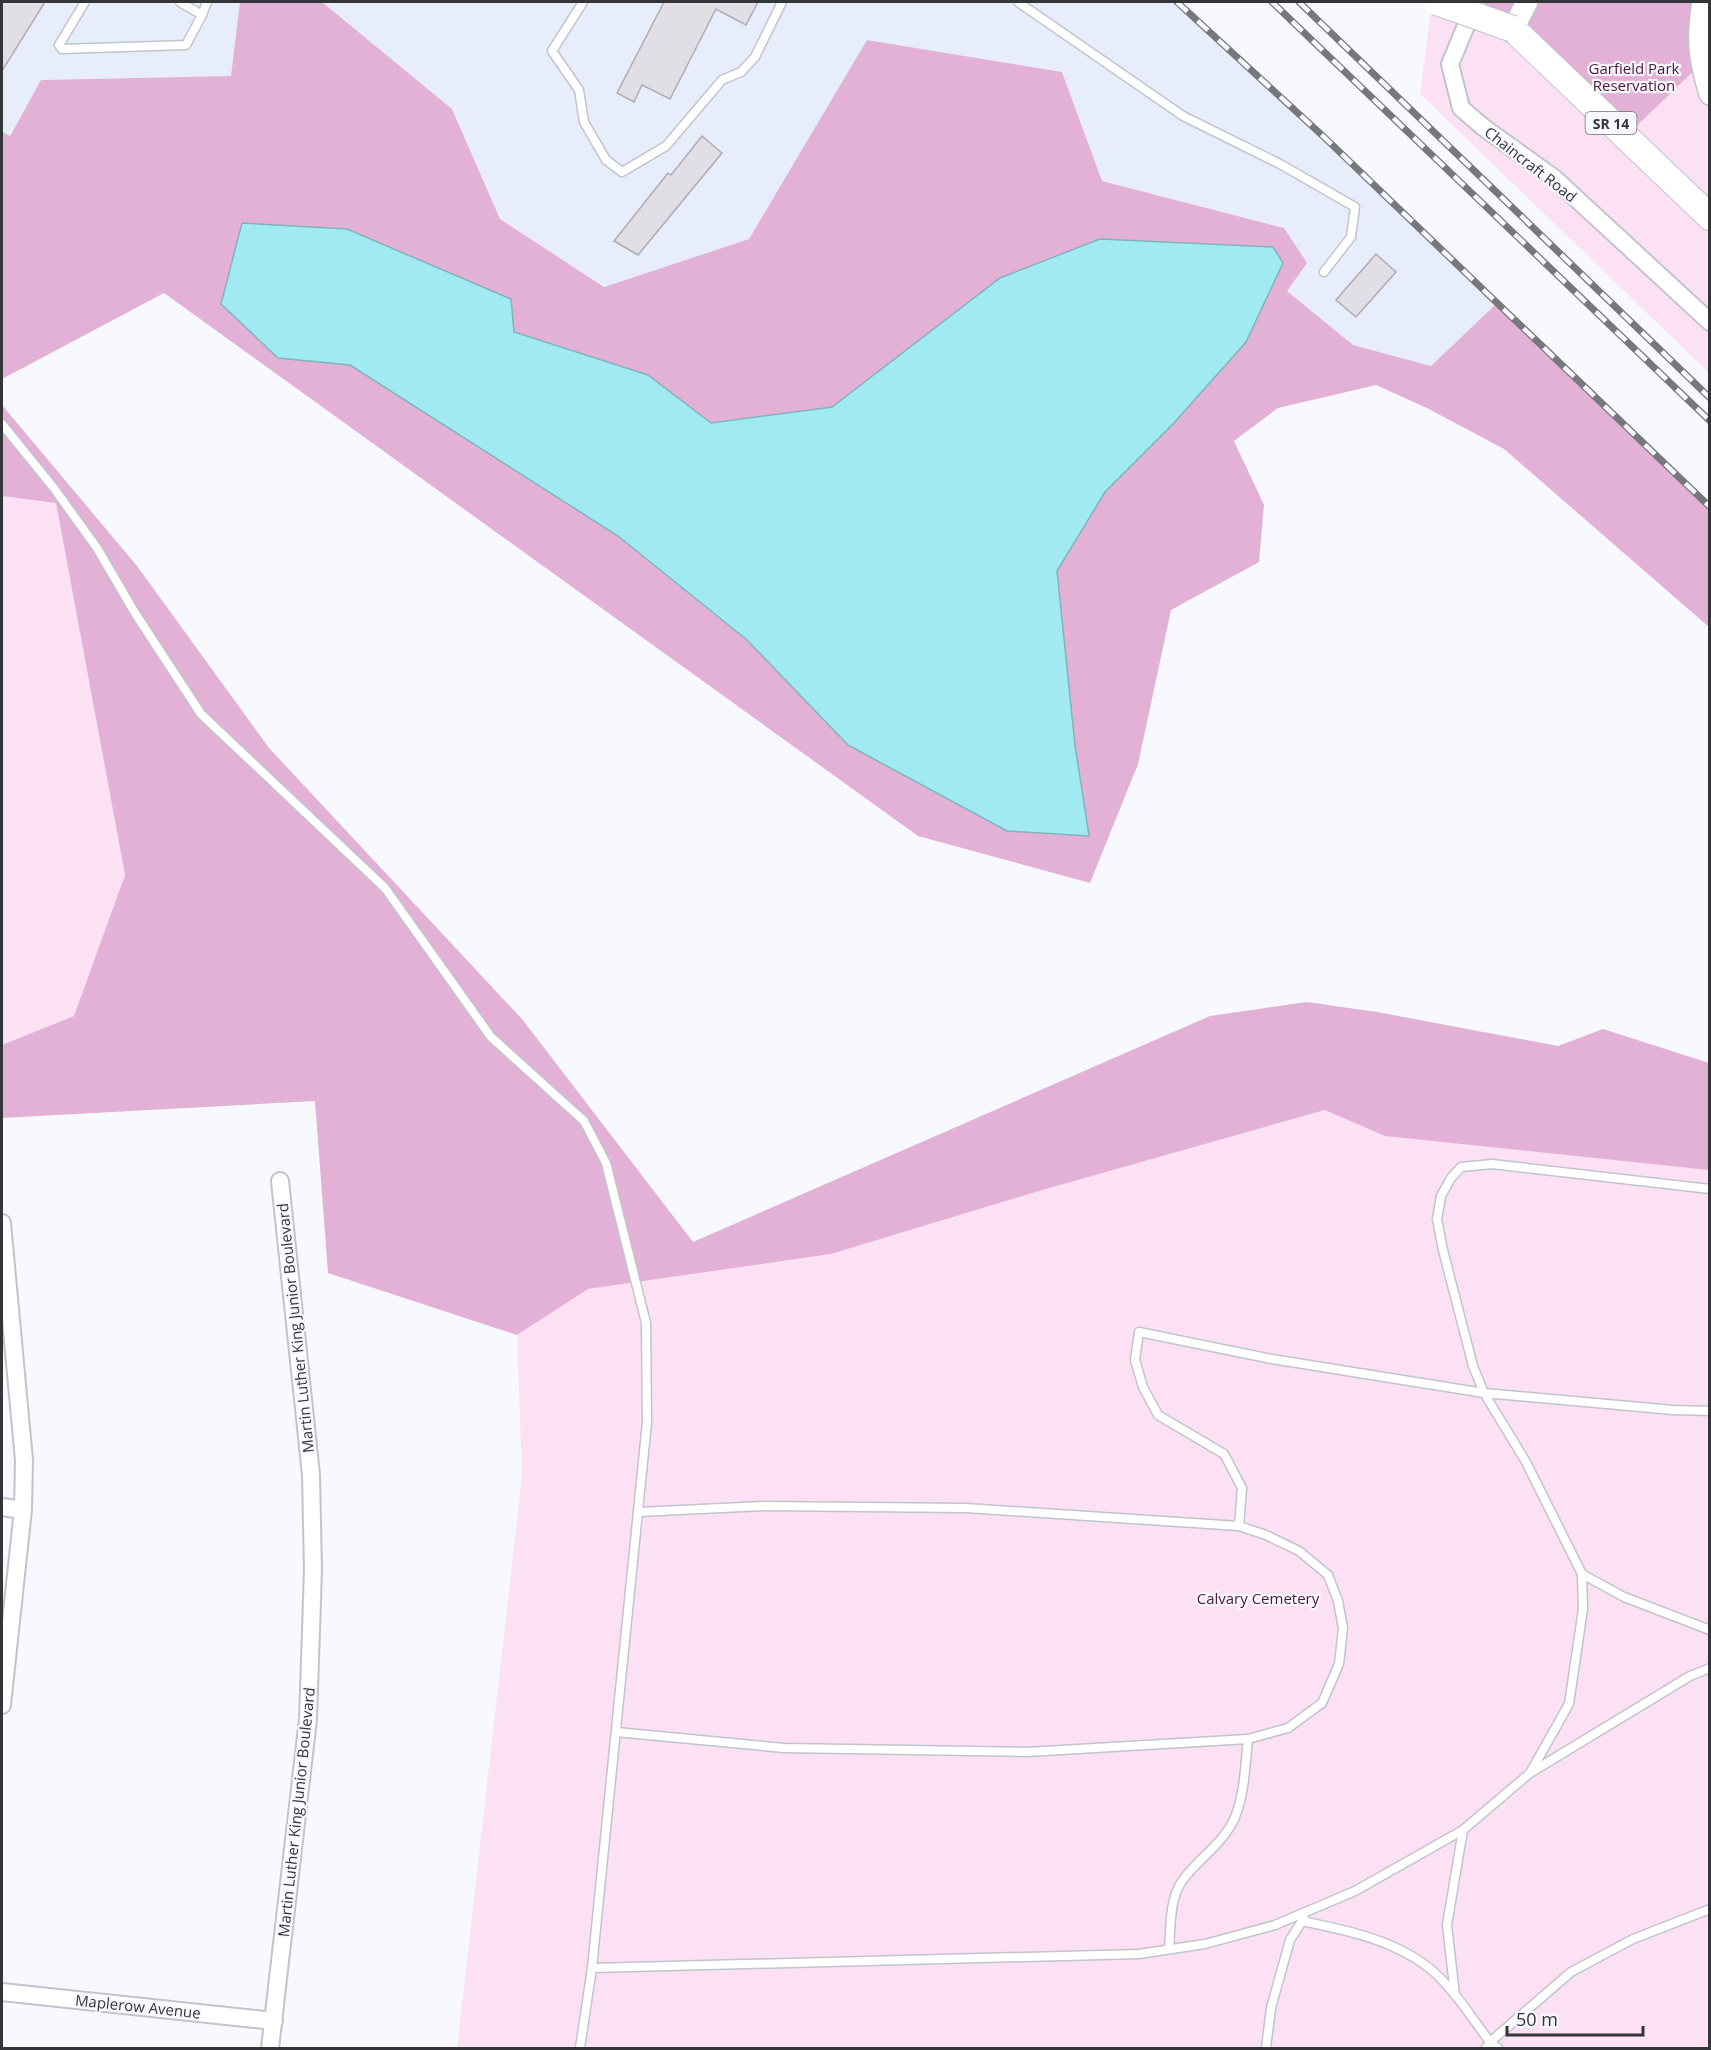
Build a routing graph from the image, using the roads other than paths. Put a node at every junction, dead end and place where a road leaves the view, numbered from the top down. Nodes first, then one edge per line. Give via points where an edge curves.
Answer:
1 (85, 2) edge
2 (180, 2) edge
3 (207, 2) edge
4 (583, 2) edge
5 (782, 2) edge
6 (1018, 2) edge
7 (1437, 2) edge
8 (1476, 2) edge
9 (1527, 2) edge
10 (1703, 2) edge
11 (202, 15) junction
12 (1513, 29) junction
13 (1710, 94) edge
14 (1710, 217) edge
15 (1324, 272) dead end
16 (1710, 322) edge
17 (2, 424) edge
18 (280, 1181) dead end
19 (1710, 1189) edge
20 (2, 1222) edge
21 (4, 1264) edge
22 (1484, 1393) junction
23 (1710, 1411) edge
24 (2, 1507) edge
25 (23, 1510) junction
26 (639, 1512) junction
27 (1239, 1526) junction
28 (1582, 1574) junction
29 (1710, 1630) edge
30 (1710, 1668) edge
31 (2, 1705) edge
32 (616, 1732) junction
33 (1248, 1738) junction
34 (1530, 1773) junction
35 (1463, 1830) junction
36 (1710, 1909) edge
37 (1308, 1911) junction
38 (1302, 1921) junction
39 (1169, 1949) junction
40 (592, 1968) junction
41 (2, 1992) edge
42 (1455, 1996) junction
43 (274, 2021) junction
44 (1491, 2046) edge
45 (270, 2049) edge
46 (580, 2049) edge
47 (1266, 2049) edge

1 - 11 lane via 59,45 62,49 186,45
2 - 11 lane
3 - 11 lane
4 - 5 lane via 552,51 579,90 584,122 606,160 622,172 666,146 722,80 741,72 755,57
6 - 15 lane via 1183,116 1355,207 1352,237
7 - 12 main road, SR 14, bridge
8 - 16 street, Chaincraft Road via 1450,64 1461,108 1554,178
9 - 12 street
10 - 13 street via 1698,29 1701,64
12 - 14 main road, SR 14
17 - 26 lane via 97,548 201,714 384,888 491,1037 584,1121 606,1163 646,1323 648,1422
18 - 43 street, Martin Luther King Junior Boulevard via 311,1475 313,1570 308,1719
19 - 22 lane via 1492,1164 1461,1167 1441,1196 1437,1219 1473,1366
20 - 21 street
21 - 25 street via 24,1460
22 - 23 lane
22 - 27 lane via 1272,1359 1139,1332 1135,1360 1143,1388 1158,1415 1224,1454 1242,1488
22 - 28 lane via 1526,1462
24 - 25 street
25 - 31 street
26 - 27 lane via 763,1506 966,1508
26 - 32 lane
27 - 33 lane via 1299,1551 1328,1575 1343,1628 1339,1664 1322,1703 1288,1728
28 - 29 lane via 1624,1597
28 - 34 lane via 1583,1609 1569,1704
30 - 34 lane via 1690,1676
32 - 33 lane via 784,1748 1027,1752
32 - 40 lane
33 - 39 lane via 1235,1818 1182,1882 1173,1905
34 - 35 lane
35 - 37 lane via 1355,1891
35 - 42 lane via 1447,1924
36 - 44 lane via 1633,1939 1571,1972
37 - 38 lane
37 - 39 lane via 1275,1925 1205,1944
38 - 42 lane via 1355,1932 1407,1954 1429,1968
38 - 47 lane via 1290,1940 1271,2008
39 - 40 lane via 1139,1954 1015,1959
40 - 46 lane
41 - 43 street, Maplerow Avenue
42 - 44 lane
43 - 45 street, Martin Luther King Junior Boulevard

